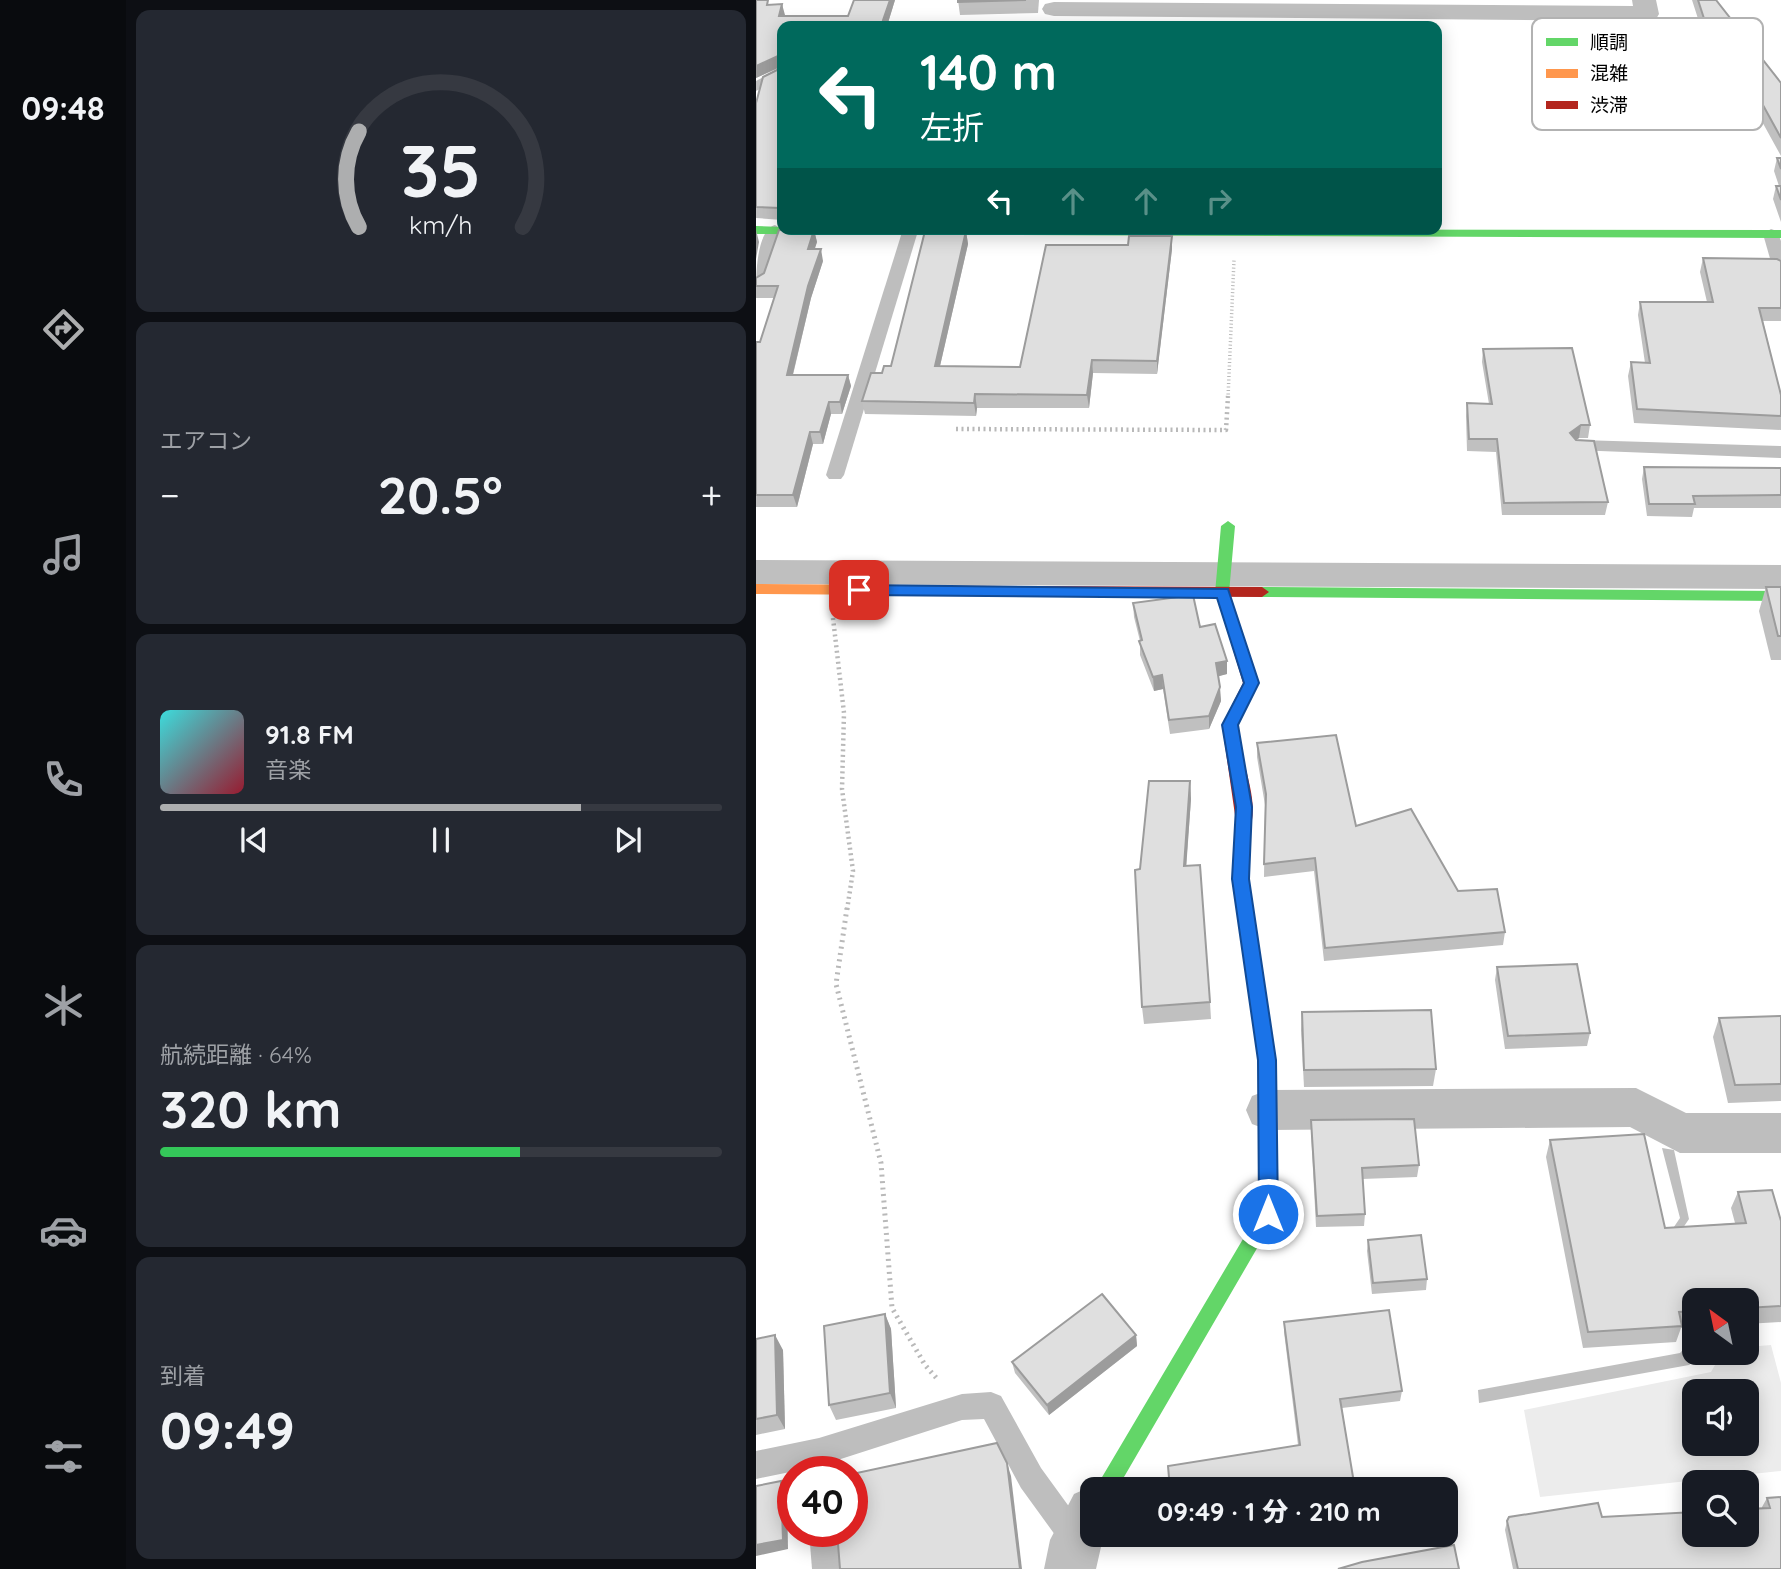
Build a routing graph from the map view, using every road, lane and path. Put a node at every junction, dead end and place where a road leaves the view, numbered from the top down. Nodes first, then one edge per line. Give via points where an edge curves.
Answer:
1 (1644, 0) edge
2 (1054, 12) edge
3 (777, 74) edge
4 (756, 87) edge
5 (756, 230) edge
6 (775, 230) joint
7 (1442, 234) edge
8 (1776, 234) edge
9 (909, 235) edge
10 (1235, 235) edge
11 (1781, 269) edge
12 (756, 284) edge
13 (956, 429) dead end
14 (1580, 446) edge
15 (1781, 452) edge
16 (835, 475) dead end
17 (1228, 526) dead end
18 (756, 589) edge
19 (831, 590) junction
20 (1222, 593) junction
21 (1781, 596) edge
22 (1268, 1110) junction
23 (1781, 1133) edge
24 (962, 1407) junction
25 (835, 1456) edge
26 (777, 1464) edge
27 (756, 1465) edge
28 (1112, 1477) edge
29 (1079, 1540) edge
30 (824, 1547) edge
31 (825, 1569) edge

1 - 2 street via 1647,14
3 - 4 lane
5 - 6 street
6 - 12 lane
7 - 8 street
8 - 11 lane
9 - 16 lane
10 - 13 path via 1226,430
14 - 15 lane
17 - 20 street
18 - 19 street
19 - 20 street
19 - 24 path via 844,713 842,789 853,871 836,984 881,1163 892,1308 925,1365
20 - 21 street
20 - 22 street via 1251,683 1230,725 1244,807 1241,879 1267,1060
22 - 23 street via 1636,1107 1680,1133
22 - 28 street via 1268,1214
24 - 25 lane
24 - 29 lane via 990,1405 1031,1478
26 - 27 lane
30 - 31 lane

